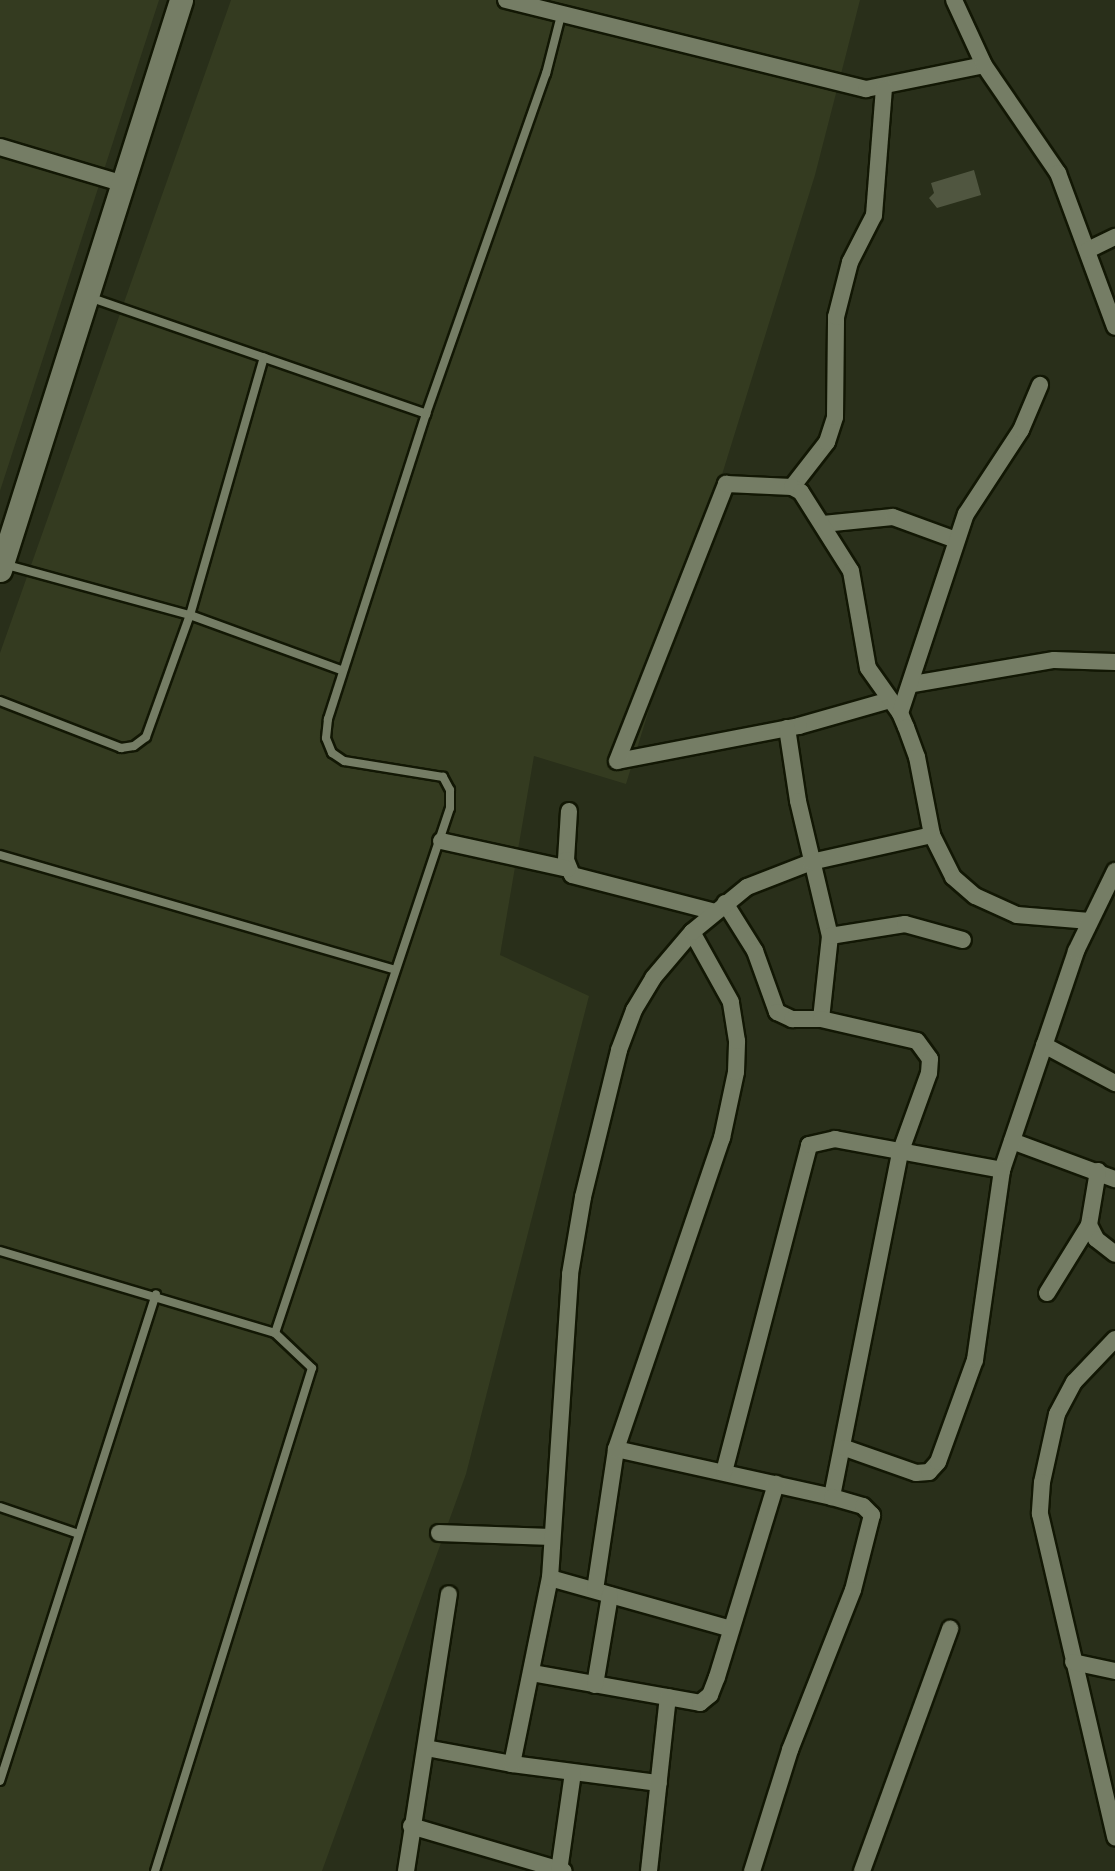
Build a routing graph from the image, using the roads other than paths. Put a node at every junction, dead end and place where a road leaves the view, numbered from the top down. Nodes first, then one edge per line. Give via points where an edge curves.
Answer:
1 (181, 0) edge
2 (506, 0) edge
3 (954, 0) edge
4 (561, 15) junction
5 (984, 65) junction
6 (884, 88) junction
7 (0, 147) edge
8 (124, 184) junction
9 (1115, 237) edge
10 (1088, 250) junction
11 (89, 297) junction
12 (1115, 327) edge
13 (264, 357) junction
14 (1040, 385) dead end
15 (426, 414) junction
16 (792, 487) junction
17 (823, 524) junction
18 (956, 540) junction
19 (2, 557) edge
20 (190, 615) junction
21 (1115, 662) edge
22 (341, 670) junction
23 (913, 684) junction
24 (890, 700) junction
25 (0, 701) edge
26 (900, 713) junction
27 (787, 728) junction
28 (569, 811) dead end
29 (932, 835) junction
30 (441, 841) junction
31 (0, 855) edge
32 (811, 862) junction
33 (568, 869) junction
34 (1115, 871) edge
35 (720, 908) junction
36 (1090, 920) junction
37 (692, 932) junction
38 (830, 936) junction
39 (963, 940) dead end
40 (393, 969) junction
41 (821, 1019) junction
42 (1044, 1045) junction
43 (1115, 1083) edge
44 (1012, 1140) junction
45 (900, 1153) junction
46 (1002, 1170) junction
47 (1098, 1171) junction
48 (1115, 1179) edge
49 (1089, 1225) junction
50 (0, 1251) edge
51 (1115, 1254) edge
52 (1048, 1293) dead end
53 (156, 1294) junction
54 (275, 1333) junction
55 (1115, 1339) edge
56 (845, 1448) junction
57 (616, 1449) junction
58 (724, 1472) junction
59 (776, 1484) junction
60 (832, 1497) junction
61 (0, 1507) edge
62 (76, 1533) junction
63 (439, 1533) dead end
64 (551, 1537) junction
65 (550, 1578) junction
66 (603, 1593) junction
67 (449, 1594) dead end
68 (732, 1629) junction
69 (950, 1629) dead end
70 (1073, 1662) junction
71 (1115, 1671) edge
72 (532, 1673) junction
73 (595, 1685) junction
74 (668, 1697) junction
75 (426, 1748) junction
76 (512, 1764) junction
77 (573, 1773) junction
78 (0, 1781) edge
79 (659, 1783) junction
80 (411, 1826) junction
81 (1115, 1837) edge
82 (155, 1871) edge
83 (406, 1871) edge
84 (561, 1871) edge
85 (649, 1871) edge
86 (752, 1871) edge
87 (862, 1871) edge

1 - 8 street
2 - 4 street
3 - 5 street
4 - 6 street via 851,87
4 - 15 lane via 546,74
5 - 6 street
5 - 10 street via 1058,173
6 - 16 street via 874,215 850,262 836,317 835,417 827,442
7 - 8 street
8 - 11 street
9 - 10 street
10 - 12 street
11 - 13 lane
11 - 19 street
13 - 15 lane
13 - 20 lane
14 - 18 street via 1027,419 979,492
15 - 22 lane
16 - 17 street via 801,492
16 - 27 street via 726,484 617,761
17 - 18 street via 892,517
17 - 24 street via 851,571 868,668
18 - 23 street
19 - 20 lane
20 - 22 lane
20 - 25 lane via 146,737 134,746 97,741
21 - 23 street via 1054,660
22 - 30 lane via 328,719 326,738 332,753 344,761 443,777 450,790 450,808
23 - 26 street
24 - 26 street
24 - 27 street
26 - 29 street via 917,757
27 - 32 street
28 - 33 street
29 - 32 street
29 - 36 street via 953,877 975,896 1017,915
30 - 33 street
30 - 40 lane
31 - 40 lane
32 - 35 street via 769,875
32 - 38 street
33 - 35 street via 572,874
34 - 36 street
35 - 37 street
35 - 41 street via 755,951 777,1012 792,1019
36 - 42 street
37 - 57 street via 731,1002 736,1072 722,1138
37 - 64 street via 653,978 634,1010 619,1050 583,1197 570,1275
38 - 39 street via 905,924
38 - 41 street
40 - 54 lane
41 - 45 street via 917,1041 926,1048 929,1073
42 - 43 street
42 - 44 street
44 - 46 street
44 - 47 street
45 - 46 street
45 - 56 street
45 - 58 street via 835,1139 809,1145
46 - 56 street via 975,1360 938,1462 929,1472 916,1473
47 - 48 street
47 - 49 street
49 - 51 street via 1096,1239
49 - 52 street
50 - 53 lane
53 - 54 lane
53 - 62 lane
54 - 82 lane via 307,1359 311,1380
55 - 70 street via 1065,1396 1042,1482 1044,1546
56 - 60 street
57 - 58 street
57 - 66 street
58 - 59 street
59 - 60 street
59 - 68 street
60 - 86 street via 863,1506 872,1521 853,1590 790,1750
61 - 62 lane
62 - 78 lane
63 - 64 street
64 - 65 street
65 - 66 street
65 - 72 street
66 - 68 street
66 - 73 street
67 - 75 street
68 - 74 street via 710,1695 690,1704
69 - 87 street
70 - 71 street
70 - 81 street
72 - 73 street
72 - 76 street
73 - 74 street
74 - 79 street
75 - 76 street
75 - 80 street
76 - 77 street
77 - 79 street
77 - 84 street
79 - 85 street
80 - 83 street
80 - 84 street

